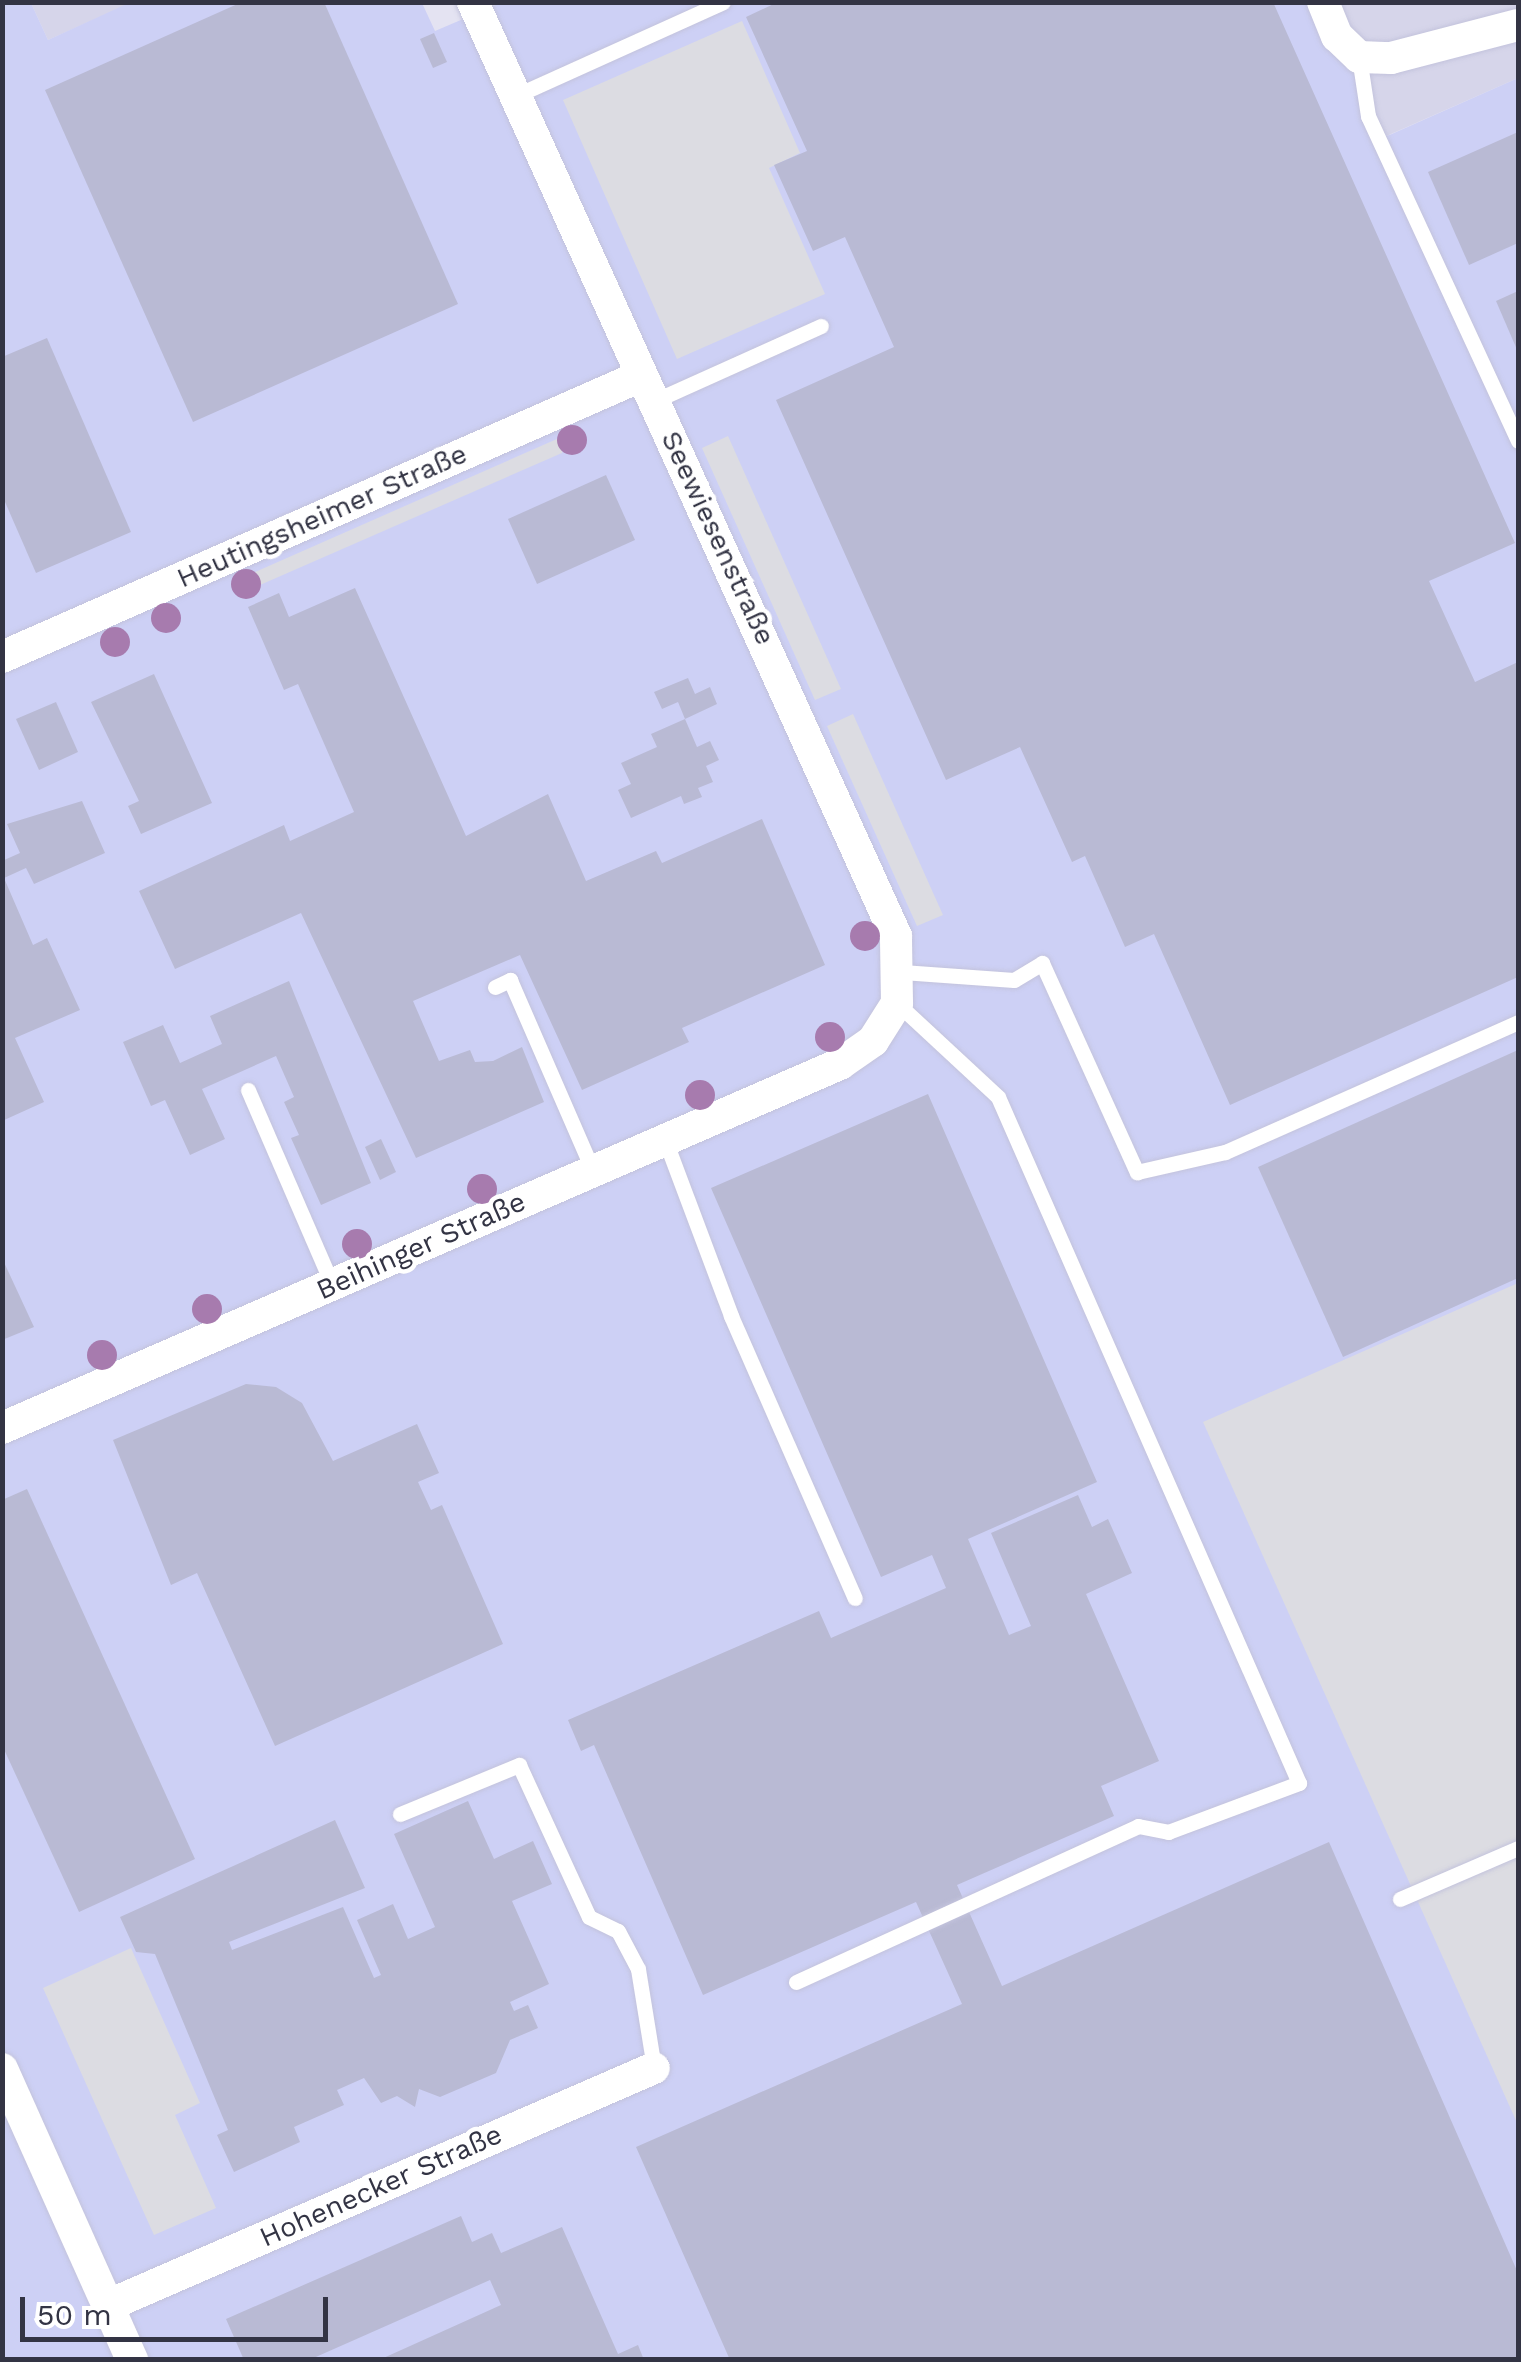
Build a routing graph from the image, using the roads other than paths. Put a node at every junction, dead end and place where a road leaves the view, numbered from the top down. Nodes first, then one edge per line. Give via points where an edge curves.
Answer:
1 (473, 2) edge
2 (723, 2) edge
3 (1323, 2) edge
4 (1518, 26) edge
5 (1359, 57) junction
6 (515, 96) junction
7 (821, 326) dead end
8 (648, 388) junction
9 (1518, 441) edge
10 (2, 657) edge
11 (495, 987) dead end
12 (899, 988) junction
13 (1518, 1022) edge
14 (248, 1090) dead end
15 (665, 1140) junction
16 (593, 1171) junction
17 (332, 1284) junction
18 (2, 1428) edge
19 (855, 1598) dead end
20 (400, 1814) dead end
21 (1518, 1848) edge
22 (1400, 1899) dead end
23 (796, 1982) dead end
24 (654, 2068) joint
25 (2, 2069) edge
26 (109, 2305) junction
27 (132, 2360) edge

1 - 6 street, Seewiesenstraße
2 - 6 lane
3 - 5 street via 1338,36
4 - 5 street via 1391,58
5 - 9 lane via 1368,116
6 - 8 street, Seewiesenstraße
7 - 8 lane
8 - 10 street, Heutingsheimer Straße
8 - 12 street, Seewiesenstraße via 896,936
11 - 16 lane via 510,980
12 - 13 lane via 1014,980 1042,962 1136,1172 1224,1152
12 - 15 street, Beihinger Straße via 874,1040 840,1064
12 - 23 lane via 998,1098 1299,1783 1168,1832 1138,1826
14 - 17 lane
15 - 16 street, Beihinger Straße
15 - 19 lane via 732,1316
16 - 17 street, Beihinger Straße
17 - 18 street, Beihinger Straße
20 - 24 lane via 518,1766 589,1917 618,1931 638,1968
21 - 22 lane
24 - 26 street, Hohenecker Straße
25 - 26 street
26 - 27 street

